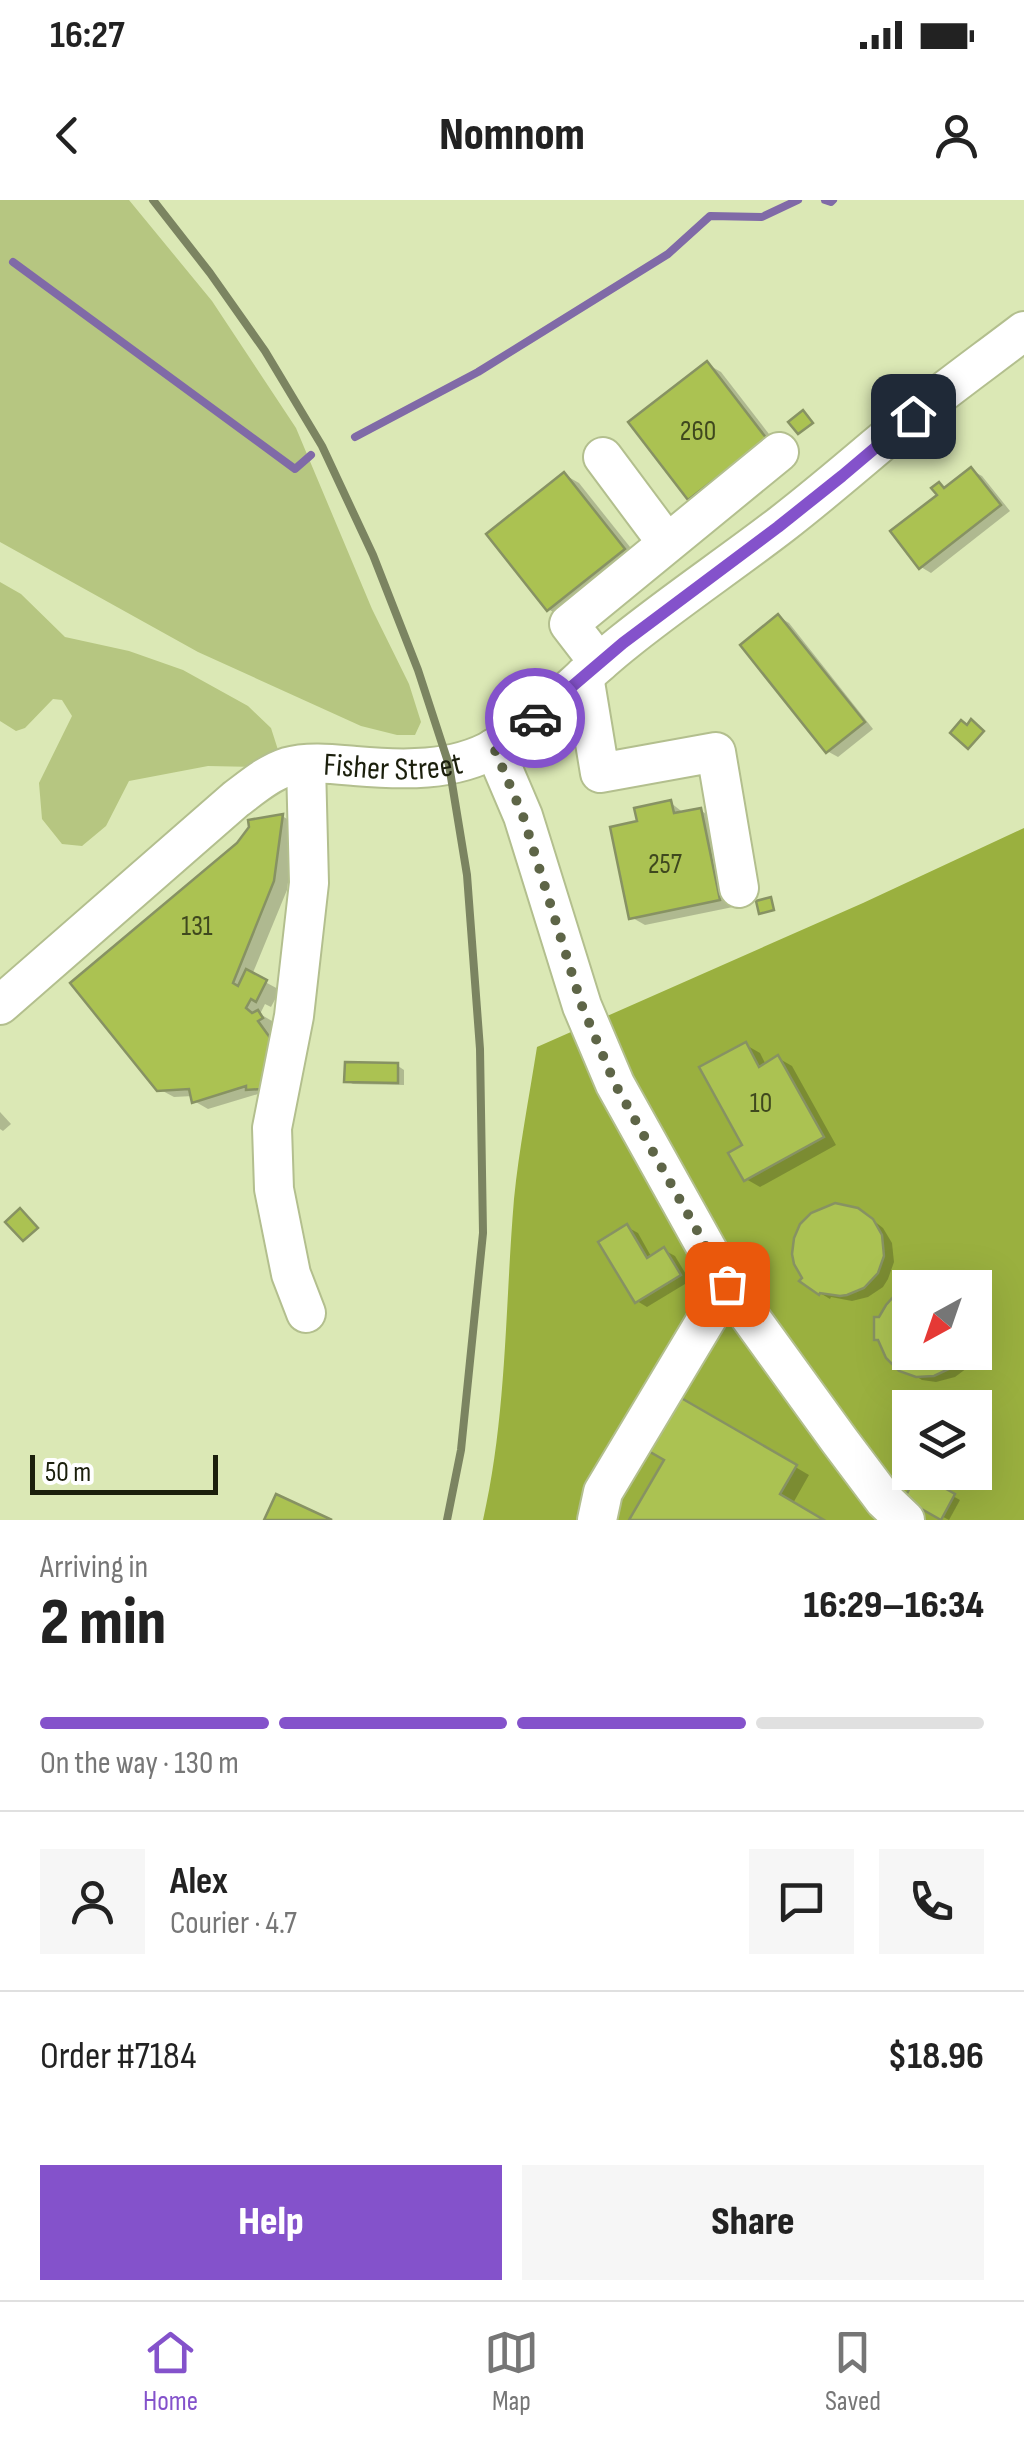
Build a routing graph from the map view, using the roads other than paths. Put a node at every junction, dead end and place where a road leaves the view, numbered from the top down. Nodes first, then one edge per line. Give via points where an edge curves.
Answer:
1 (1024, 330) edge
2 (778, 452) dead end
3 (602, 457) dead end
4 (748, 477) junction
5 (778, 527) junction
6 (667, 543) junction
7 (592, 669) junction
8 (494, 748) junction
9 (306, 765) junction
10 (739, 888) dead end
11 (0, 1005) edge
12 (727, 1284) junction
13 (306, 1314) dead end
14 (597, 1520) edge
15 (904, 1520) edge

1 - 5 street, Fisher Street
2 - 4 street
3 - 6 street
4 - 5 street
4 - 6 street
5 - 7 street, Fisher Street
6 - 7 street via 568,624
7 - 8 street, Fisher Street
7 - 10 street via 600,773 716,752
8 - 9 street, Fisher Street via 449,765
8 - 12 street via 615,1084
9 - 11 street, Fisher Street via 287,767 236,799
9 - 13 street via 309,883 294,1016 272,1128 274,1189
12 - 14 street via 604,1492
12 - 15 street

